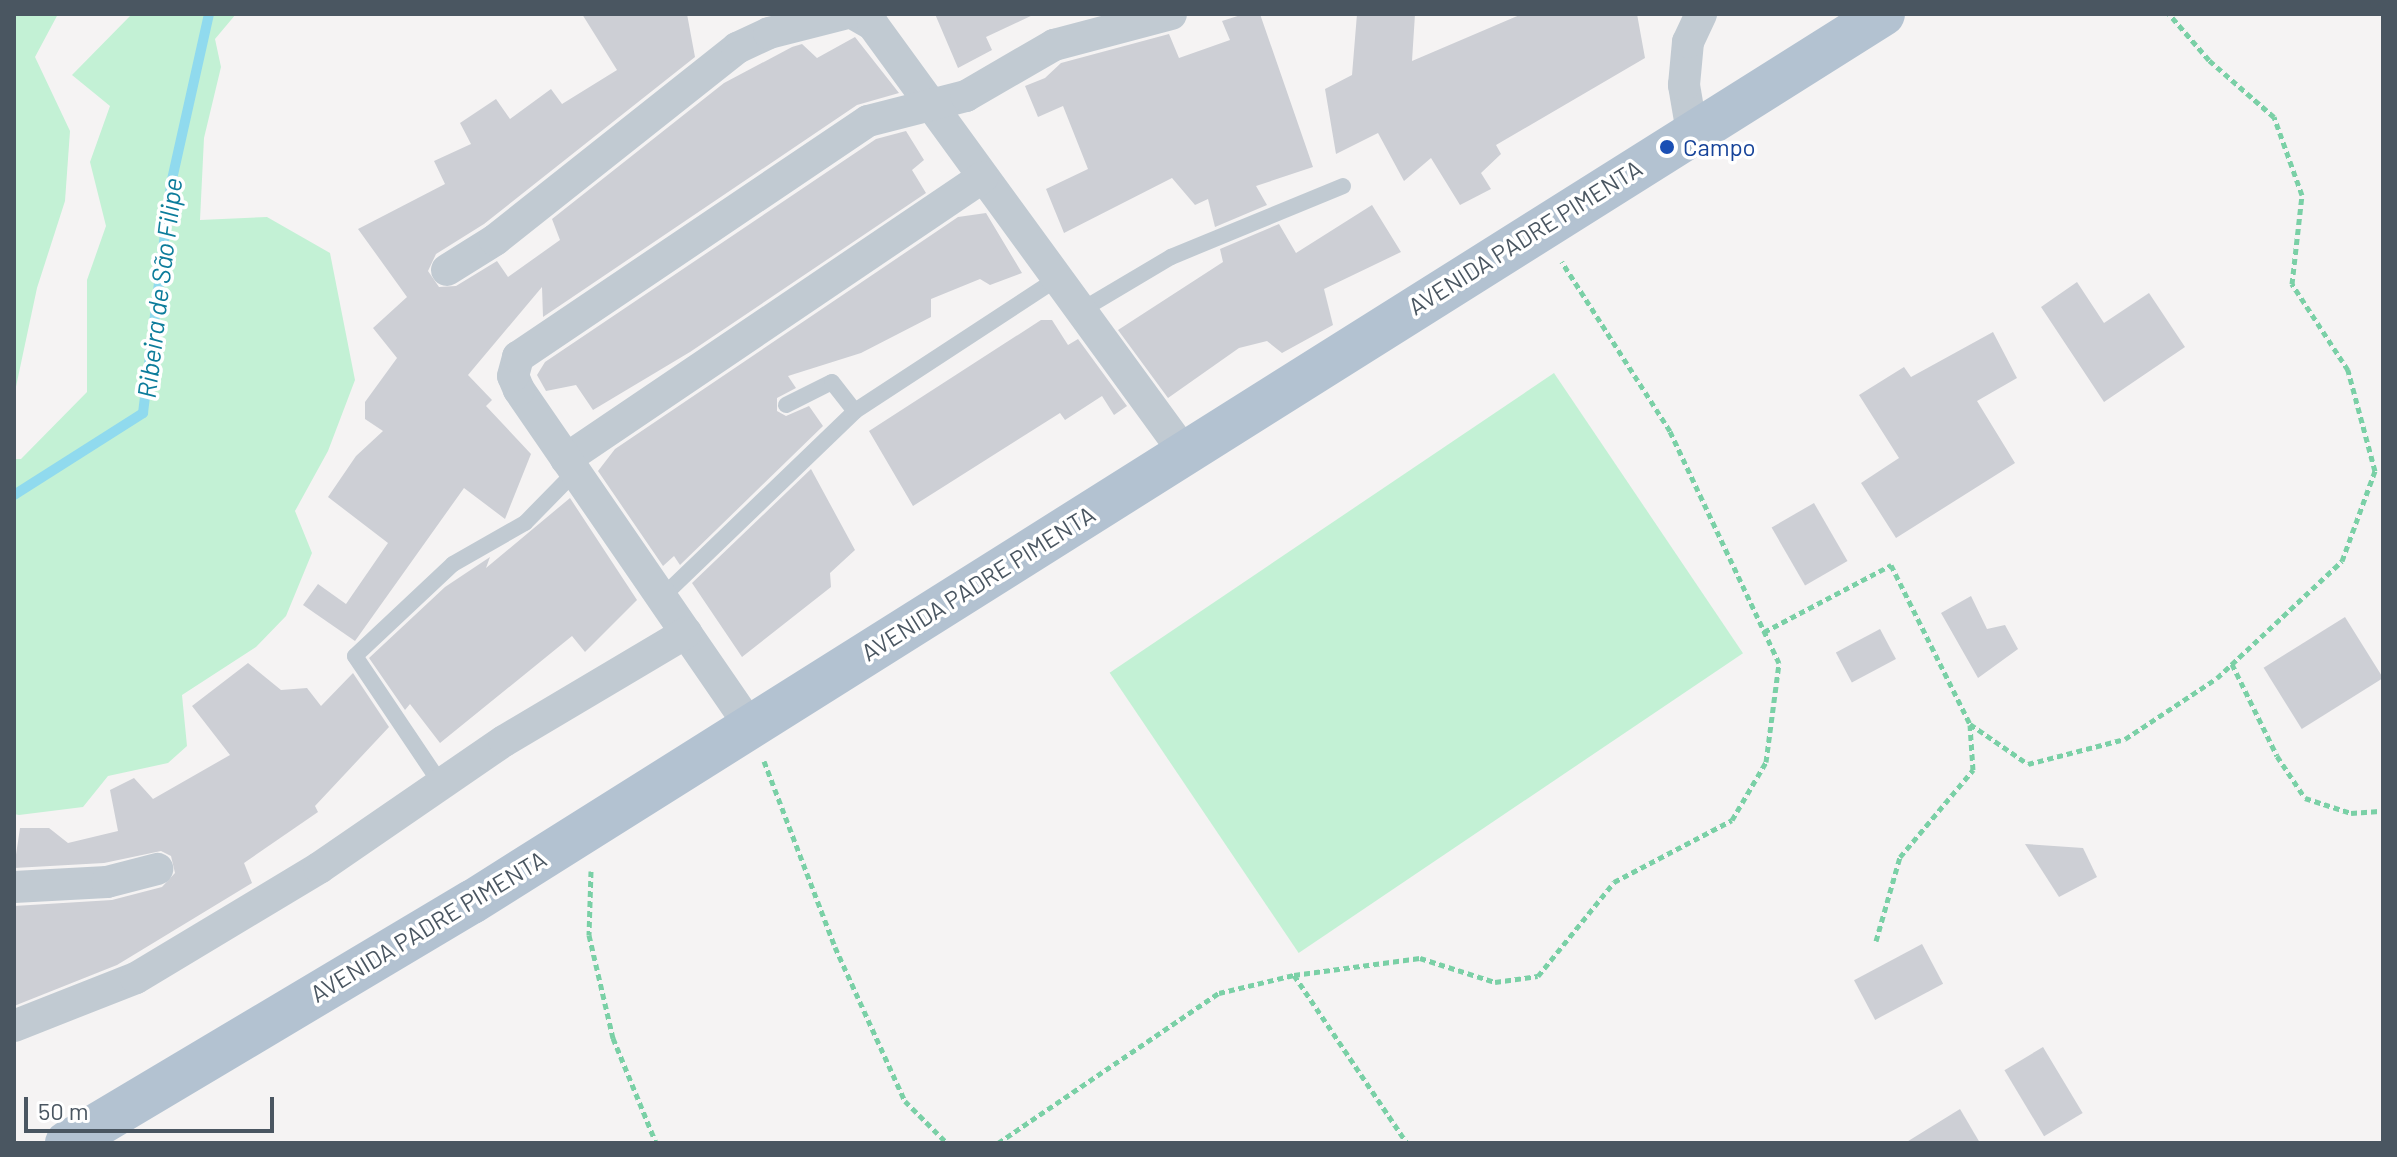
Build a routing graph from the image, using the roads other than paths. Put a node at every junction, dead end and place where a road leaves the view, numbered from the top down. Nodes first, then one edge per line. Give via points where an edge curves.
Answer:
1 (844, 14) edge
2 (854, 14) edge
3 (1171, 14) edge
4 (1701, 14) edge
5 (1883, 14) edge
6 (930, 106) junction
7 (1692, 132) junction
8 (983, 177) junction
9 (1343, 186) dead end
10 (447, 270) dead end
11 (1057, 279) junction
12 (1080, 311) junction
13 (786, 405) dead end
14 (855, 411) junction
15 (1184, 452) junction
16 (571, 466) junction
17 (661, 598) junction
18 (686, 633) junction
19 (750, 726) junction
20 (441, 784) junction
21 (157, 869) dead end
22 (14, 887) edge
23 (14, 1026) edge
24 (67, 1143) edge

1 - 10 street via 769,33 737,48 495,240
2 - 6 street via 873,25
3 - 6 street via 1054,45 966,96
4 - 7 street via 1688,42 1684,85
5 - 7 main road, AVENIDA PADRE PIMENTA
6 - 8 street
6 - 16 street via 868,121 525,348 513,376
7 - 15 main road, AVENIDA PADRE PIMENTA
8 - 11 street
8 - 16 street
9 - 12 lane via 1171,257
11 - 12 street
11 - 14 lane
12 - 15 street
13 - 14 lane via 832,382
14 - 17 lane
15 - 19 main road, AVENIDA PADRE PIMENTA
16 - 17 street
16 - 20 lane via 525,523 453,564 355,656
17 - 18 street
18 - 19 street
18 - 20 street
19 - 24 main road, AVENIDA PADRE PIMENTA
20 - 23 street via 319,868 136,978
21 - 22 street via 107,882

